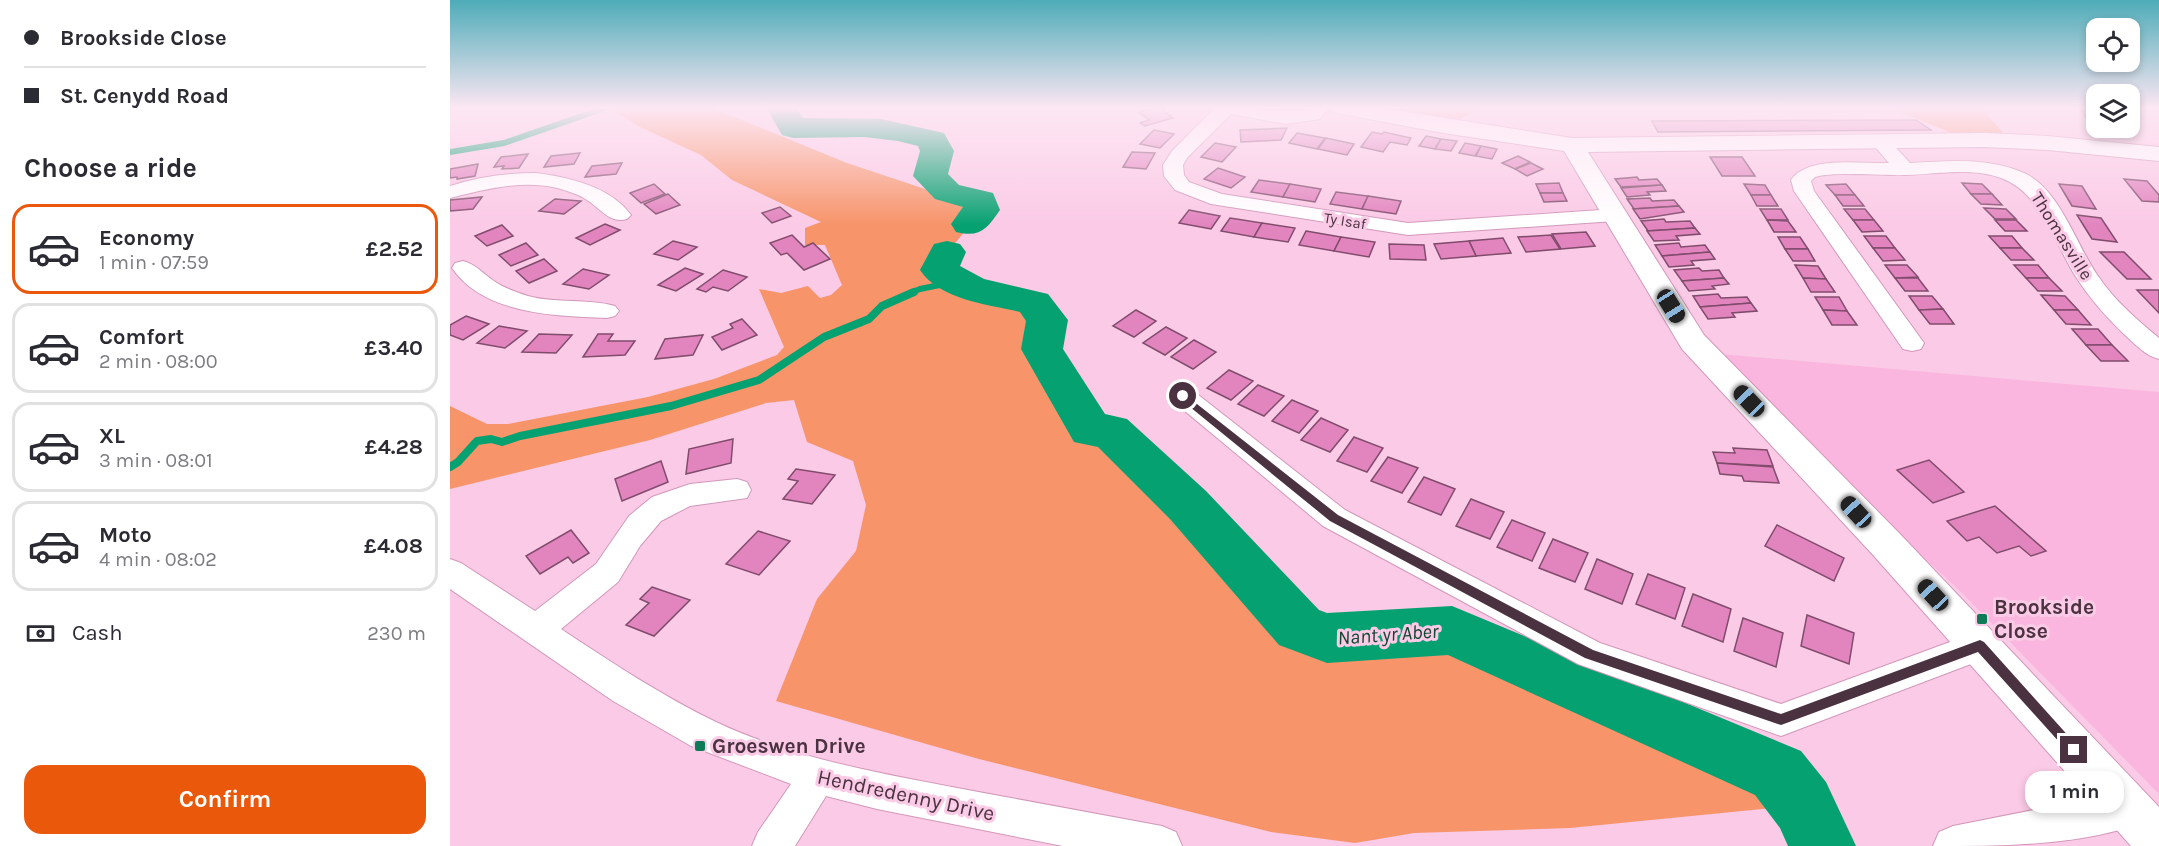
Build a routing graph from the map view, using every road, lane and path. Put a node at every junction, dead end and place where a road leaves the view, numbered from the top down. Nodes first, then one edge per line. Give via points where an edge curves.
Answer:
1 (1187, 146) edge
2 (1573, 146) edge
3 (1885, 146) edge
4 (2083, 146) edge
5 (2159, 154) edge
6 (1905, 169) junction
7 (450, 192) edge
8 (620, 214) dead end
9 (1615, 215) junction
10 (454, 265) edge
11 (607, 312) dead end
12 (1912, 342) dead end
13 (2159, 351) edge
14 (1183, 396) dead end
15 (737, 490) dead end
16 (450, 572) edge
17 (535, 630) junction
18 (1980, 646) junction
19 (818, 776) junction
20 (2129, 810) junction
21 (2159, 842) edge
22 (772, 846) edge
23 (1162, 846) edge
24 (1953, 846) edge

1 - 9 street, Ty Isaf via 1173,165 1174,176 1196,194 1380,227 1433,229
2 - 9 main road
3 - 6 street
4 - 5 main road
6 - 12 street, Thomasville via 1815,170 1801,180 1804,191
6 - 13 street, Thomasville via 1990,169 2028,183 2039,194 2090,282
7 - 8 street via 495,181 534,179 589,192
9 - 18 main road via 1693,342
10 - 11 street via 513,300
14 - 18 street via 1334,518 1590,654 1781,720
15 - 17 street via 694,493 660,506 642,522 608,572
16 - 17 street, Hendredenny Drive
17 - 19 street, Hendredenny Drive via 625,690 704,734
18 - 20 main road
19 - 22 street
19 - 23 street, Hendredenny Drive
20 - 21 main road
20 - 24 street

